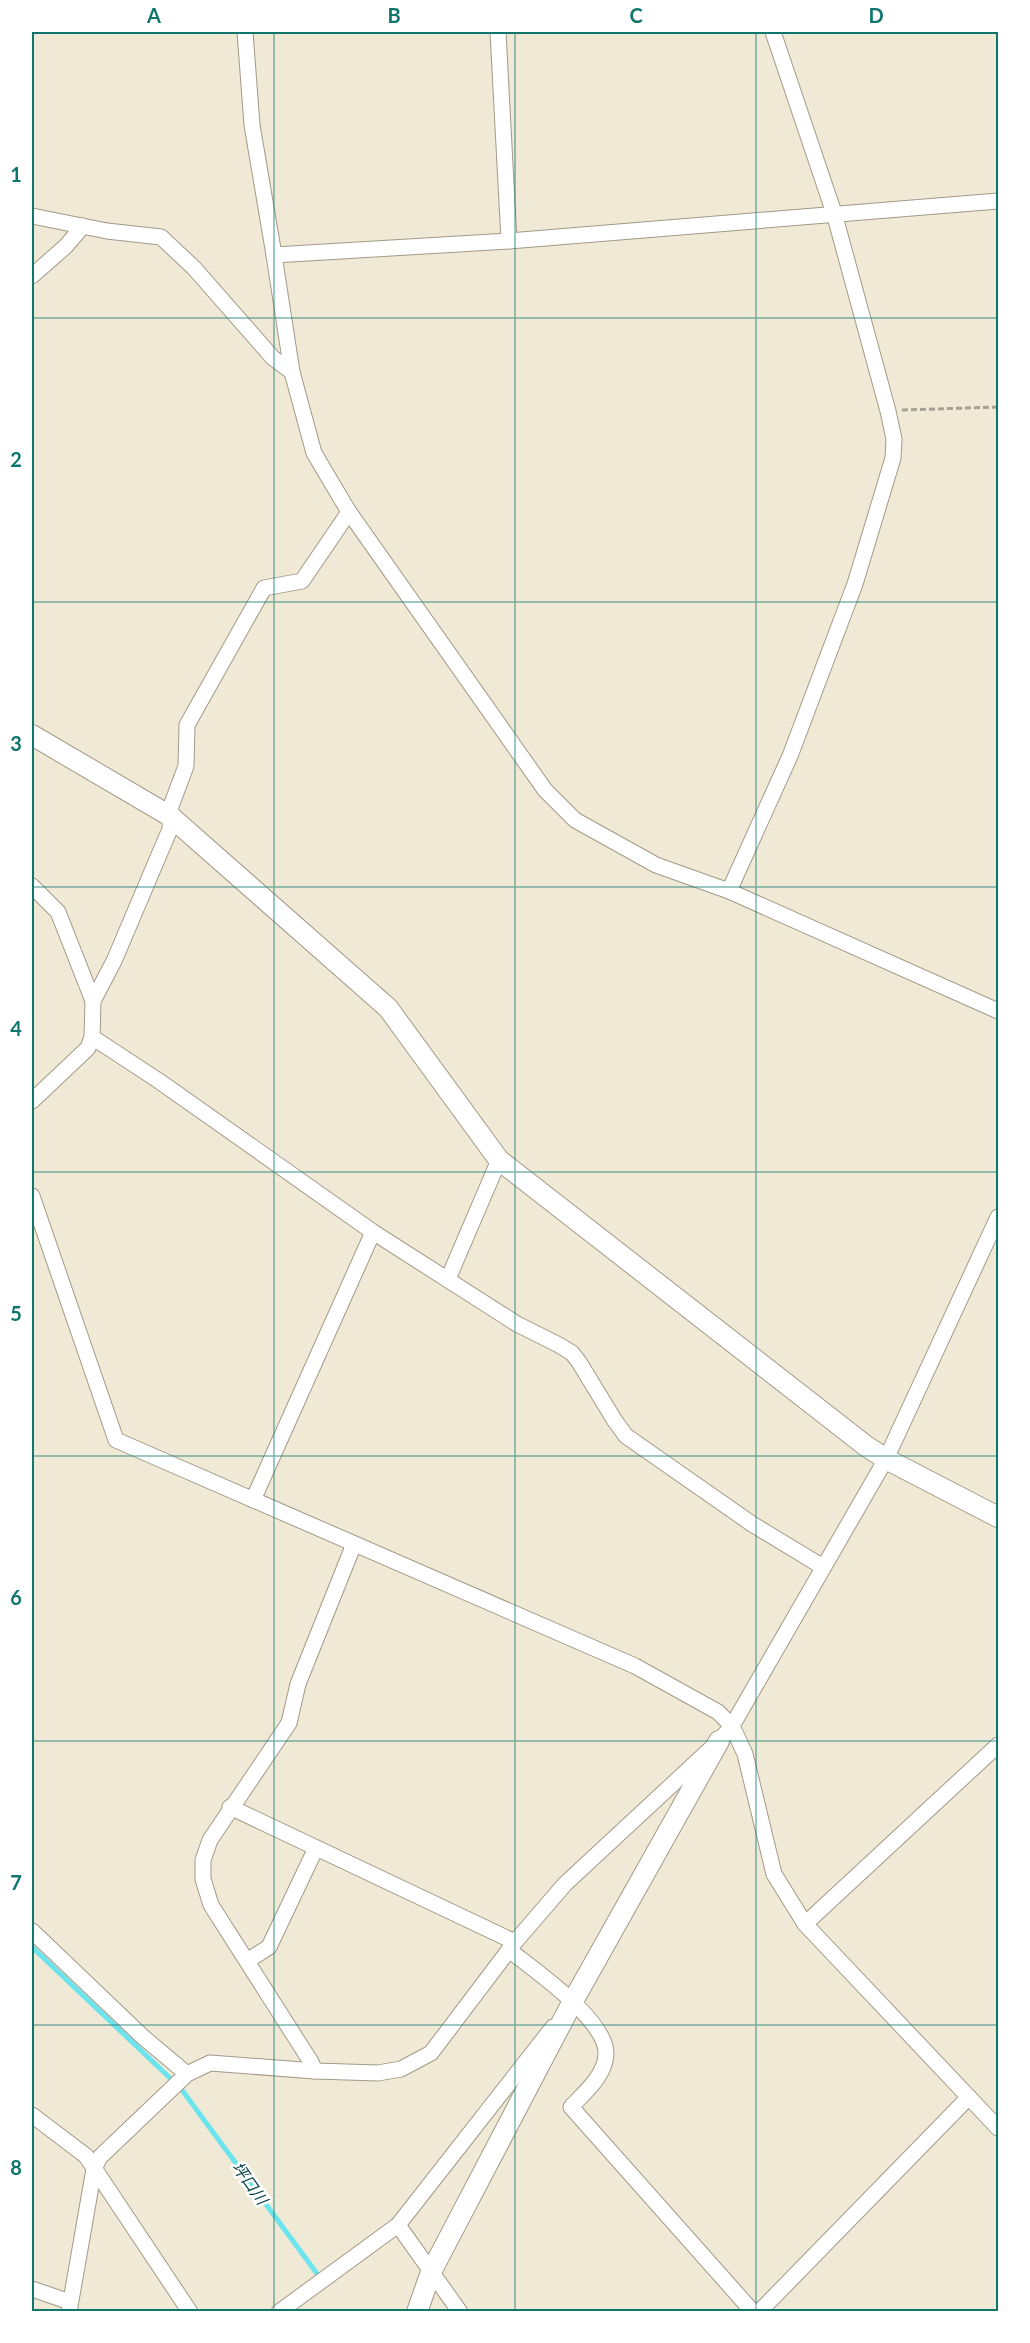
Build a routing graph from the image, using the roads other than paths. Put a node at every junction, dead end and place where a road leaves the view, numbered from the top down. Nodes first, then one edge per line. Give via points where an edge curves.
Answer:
1 (245, 32) edge
2 (498, 32) edge
3 (773, 32) edge
4 (999, 201) edge
5 (834, 213) junction
6 (32, 216) edge
7 (83, 226) junction
8 (509, 241) junction
9 (274, 255) junction
10 (32, 276) edge
11 (292, 372) junction
12 (349, 512) junction
13 (32, 735) edge
14 (170, 816) junction
15 (32, 886) edge
16 (729, 891) junction
17 (93, 1001) junction
18 (999, 1011) edge
19 (92, 1037) junction
20 (32, 1101) edge
21 (500, 1160) junction
22 (32, 1196) edge
23 (999, 1217) edge
24 (373, 1232) junction
25 (448, 1279) junction
26 (886, 1459) junction
27 (253, 1500) junction
28 (999, 1517) edge
29 (354, 1544) junction
30 (823, 1568) junction
31 (732, 1726) junction
32 (719, 1742) junction
33 (999, 1745) edge
34 (230, 1807) junction
35 (316, 1848) junction
36 (806, 1924) junction
37 (32, 1931) edge
38 (512, 1946) junction
39 (247, 1961) junction
40 (573, 2001) junction
41 (315, 2071) junction
42 (187, 2074) junction
43 (969, 2097) junction
44 (32, 2115) edge
45 (999, 2128) edge
46 (94, 2169) junction
47 (398, 2225) junction
48 (431, 2272) junction
49 (32, 2289) edge
50 (69, 2307) edge
51 (190, 2312) edge
52 (279, 2312) edge
53 (417, 2312) edge
54 (460, 2312) edge
55 (753, 2312) edge
56 (759, 2312) edge

1 - 9 street via 252,124
2 - 8 street
3 - 5 street
4 - 5 street
5 - 8 street
5 - 16 street via 888,411 893,458 855,584 790,756
6 - 7 street
7 - 10 street
7 - 11 street via 160,237 194,268 273,357
8 - 9 street
9 - 11 street
11 - 12 street via 314,453
12 - 14 street via 302,581 264,588 187,725 186,766
12 - 16 street via 545,790 575,820 656,865
13 - 14 street
14 - 17 street via 170,829
14 - 21 street via 388,1008
15 - 17 street via 58,912
16 - 18 street
17 - 19 street
19 - 20 street via 88,1048
19 - 24 street
21 - 25 street
21 - 26 street
22 - 27 street via 116,1440
23 - 26 street
24 - 25 street
24 - 27 street
25 - 30 street via 572,1353 626,1436
26 - 28 street
26 - 30 street
27 - 29 street
29 - 31 street via 635,1666 718,1712
29 - 34 street via 298,1684 289,1723
30 - 31 street
31 - 32 street
31 - 36 street via 745,1754 774,1874
32 - 38 street via 565,1884
32 - 40 street
33 - 36 street
34 - 35 street
34 - 39 street via 202,1860 203,1879 211,1905
35 - 38 street
35 - 39 street via 268,1947
36 - 43 street
37 - 42 street
38 - 40 street
38 - 41 street via 431,2053 401,2068 378,2073
39 - 41 street
40 - 47 street
40 - 48 street
40 - 55 street via 596,2026 606,2053 598,2078 571,2107
41 - 42 street via 210,2064
42 - 46 street via 100,2157
43 - 45 street
43 - 56 street
44 - 46 street via 86,2156
46 - 50 street
46 - 51 street
47 - 48 street
47 - 52 street
48 - 53 street
48 - 54 street
49 - 50 street

